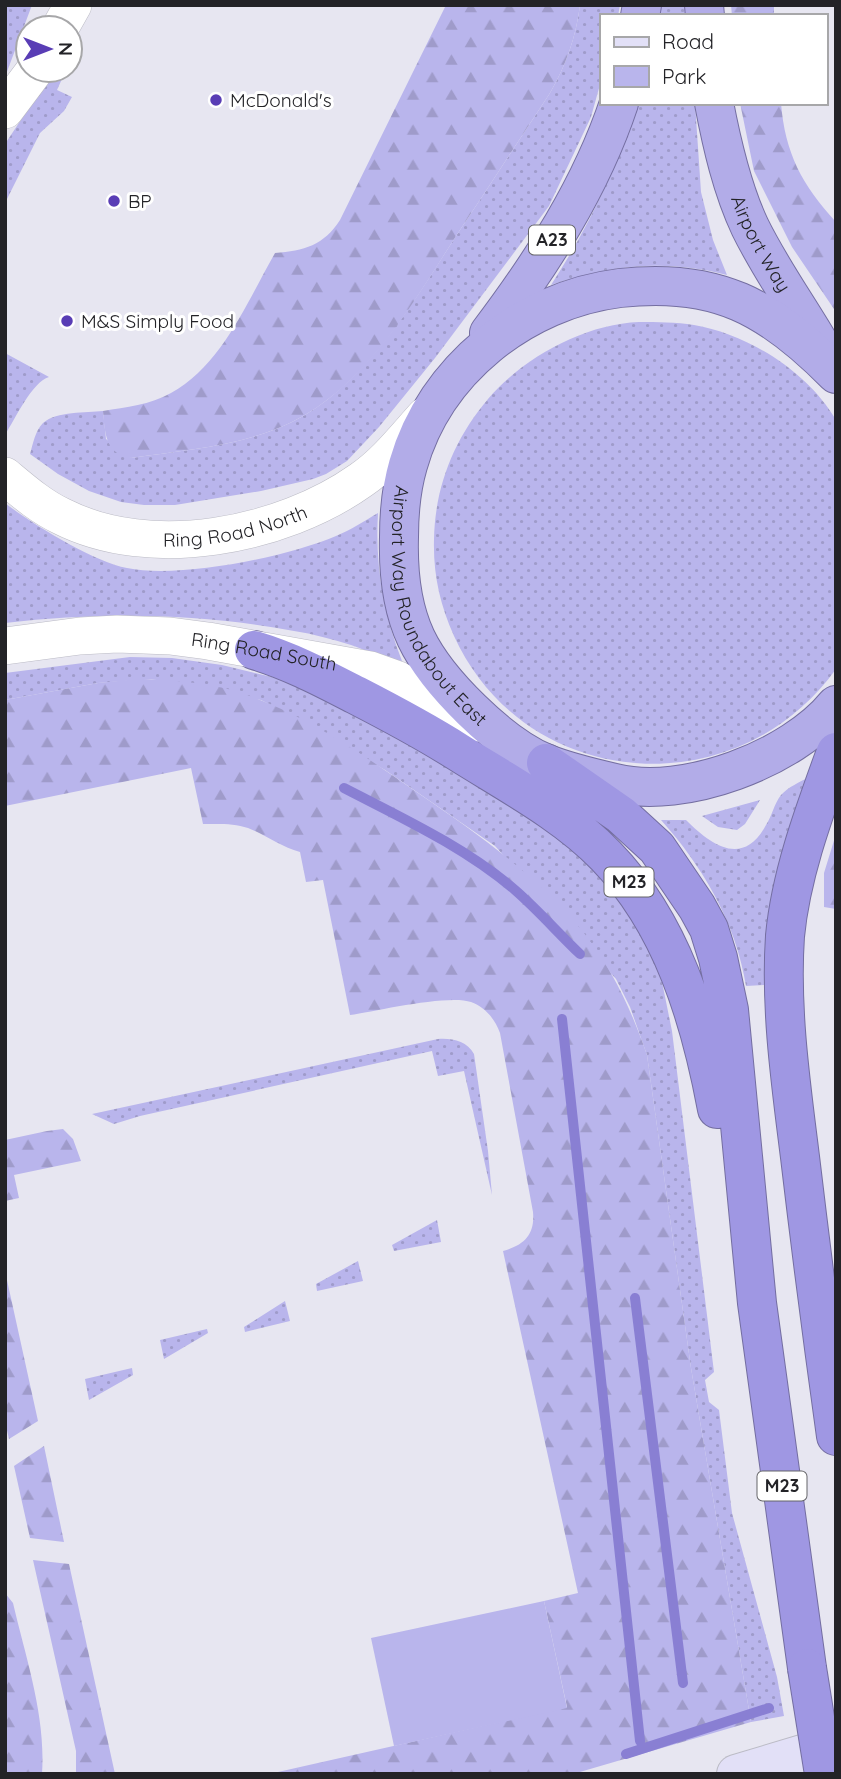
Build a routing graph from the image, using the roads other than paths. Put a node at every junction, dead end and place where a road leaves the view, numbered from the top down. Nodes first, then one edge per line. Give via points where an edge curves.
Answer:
1 (24, 84) edge
2 (618, 105) edge
3 (714, 105) edge
4 (5, 110) edge
5 (464, 365) junction
6 (836, 372) edge
7 (439, 399) junction
8 (5, 476) edge
9 (5, 646) edge
10 (254, 650) junction
11 (836, 705) edge
12 (507, 739) junction
13 (836, 752) edge
14 (546, 763) junction
15 (757, 1303) junction
16 (836, 1436) edge
17 (836, 1744) edge
18 (736, 1774) edge
19 (824, 1774) edge

1 - 4 street
2 - 5 highway, A23 via 575,203 523,286
3 - 6 highway, Airport Way via 749,225
5 - 6 highway, Airport Way Roundabout East via 514,326 564,301 597,292 668,286 719,294 761,311
5 - 7 highway, Airport Way Roundabout East
7 - 8 street, Ring Road North via 387,459 360,481 297,516 226,534 156,538 90,527 44,506
7 - 12 highway, Airport Way Roundabout East via 417,438 401,493 398,542 403,600 417,640 438,673 464,703
9 - 10 street, Ring Road South via 143,634
10 - 12 street, Ring Road South via 379,673
10 - 15 highway, M23 via 320,676 440,741 571,826 628,881 669,947 696,1016 740,1241
11 - 14 highway, Airport Way Roundabout East via 811,729 768,758 687,782 625,785
12 - 14 highway, Airport Way Roundabout East
13 - 16 highway via 791,899 785,961 794,1110
14 - 15 highway, M23 via 651,840 709,929 729,1010
15 - 19 highway, M23, bridge
17 - 18 main road

